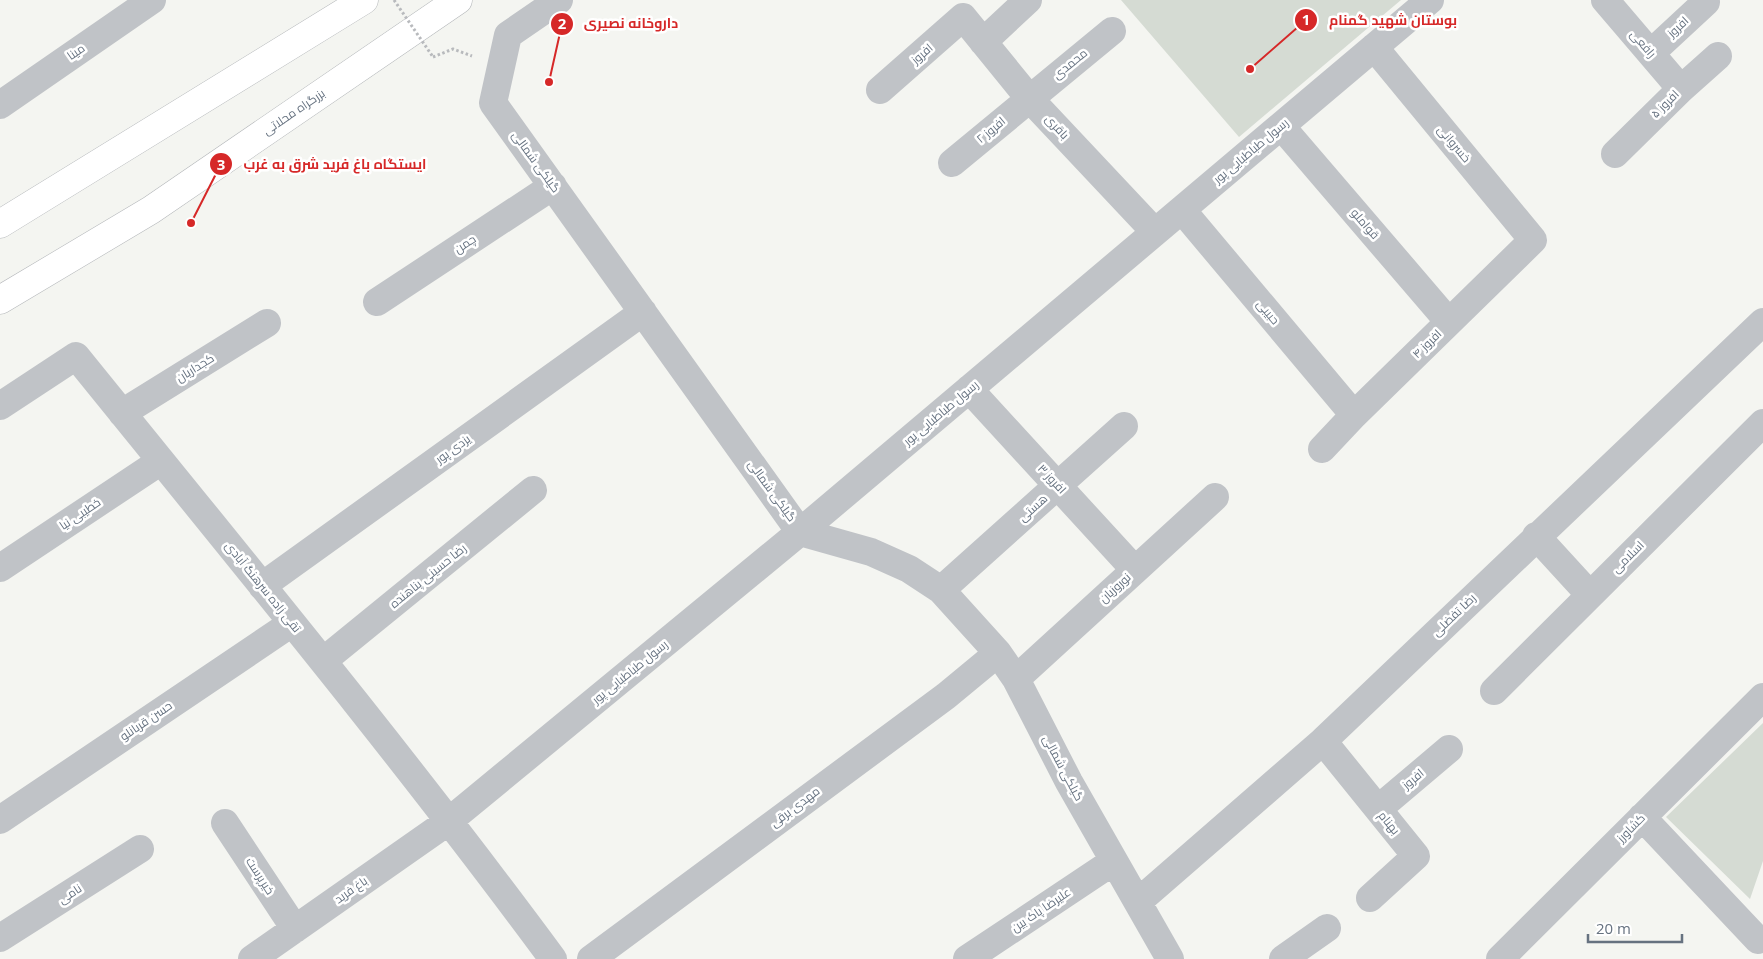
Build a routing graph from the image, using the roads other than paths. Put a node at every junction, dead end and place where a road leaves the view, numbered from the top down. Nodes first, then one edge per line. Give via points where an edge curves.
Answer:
1 (152, 0) edge
2 (364, 0) edge
3 (458, 0) edge
4 (559, 0) edge
5 (1028, 0) edge
6 (1430, 0) edge
7 (1605, 0) edge
8 (1706, 2) dead end
9 (963, 17) joint
10 (1112, 30) dead end
11 (983, 42) junction
12 (1374, 47) junction
13 (1651, 53) junction
14 (1718, 56) dead end
15 (1681, 89) junction
16 (880, 90) dead end
17 (1029, 98) junction
18 (0, 105) edge
19 (1281, 126) junction
20 (1615, 154) dead end
21 (952, 163) dead end
22 (553, 186) junction
23 (1182, 210) junction
24 (0, 224) edge
25 (1156, 232) junction
26 (1533, 240) joint
27 (0, 300) edge
28 (377, 302) dead end
29 (643, 312) junction
30 (1449, 322) junction
31 (1763, 322) edge
32 (267, 323) dead end
33 (969, 389) junction
34 (0, 406) edge
35 (122, 413) junction
36 (1354, 415) junction
37 (1763, 423) edge
38 (1124, 426) dead end
39 (1322, 449) dead end
40 (160, 461) junction
41 (1058, 485) junction
42 (533, 490) dead end
43 (1215, 497) dead end
44 (800, 532) junction
45 (1536, 536) junction
46 (0, 568) edge
47 (1135, 570) junction
48 (262, 586) junction
49 (941, 590) junction
50 (1590, 595) junction
51 (292, 623) junction
52 (998, 654) junction
53 (322, 661) junction
54 (1016, 678) junction
55 (1494, 691) dead end
56 (1763, 697) edge
57 (1323, 741) junction
58 (1449, 749) dead end
59 (1378, 809) junction
60 (1642, 818) junction
61 (0, 820) edge
62 (449, 821) junction
63 (225, 823) dead end
64 (140, 849) dead end
65 (1114, 861) junction
66 (1370, 898) dead end
67 (1139, 901) junction
68 (1328, 928) dead end
69 (294, 929) junction
70 (0, 938) edge
71 (1757, 942) edge
72 (0, 950) edge
73 (5, 959) edge
74 (252, 959) edge
75 (552, 959) edge
76 (591, 959) edge
77 (967, 959) edge
78 (1170, 959) edge
79 (1283, 959) edge
80 (1500, 959) edge

1 - 18 street, مینا
2 - 24 highway
3 - 27 highway, بزرگراه محلاتی via 151,210
4 - 22 street, گيلکی شمالی via 508,35 494,103
5 - 11 street
6 - 12 street, رسول طباطبایی پور
7 - 13 street, رافعی
8 - 13 street, افروز
9 - 11 street, باقری
9 - 16 street, افروز
10 - 17 street, محمدی
11 - 17 street, باقری
12 - 19 street, رسول طباطبایی پور
12 - 26 street, خسروانی
13 - 15 street, رافعی
14 - 15 street, افروز ۵
15 - 20 street, افروز ۵
17 - 21 street, افروز ۲
17 - 25 street, باقری
19 - 23 street, رسول طباطبایی پور
19 - 30 street, قواملو
22 - 28 street, چمن
22 - 29 street, گيلکی شمالی
23 - 25 street, رسول طباطبایی پور
23 - 36 street, حبیبی
25 - 33 street, رسول طباطبایی پور
26 - 30 street, افروز ۴
29 - 44 street, گيلکی شمالی
29 - 48 street, یزدی پور
30 - 36 street, افروز ۴
31 - 45 street, رضا تفضلی
32 - 35 street, کجداریان
33 - 41 street, افروز ۳
33 - 44 street, رسول طباطبایی پور
34 - 35 street, تقی زاده سرهنگ آبادی via 76,356
35 - 40 street, تقی زاده سرهنگ آبادی
36 - 39 street, افروز ۴
37 - 50 street, اسلامی
38 - 41 street, هستی
40 - 46 street, خطیبی نیا
40 - 48 street, تقی زاده سرهنگ آبادی
41 - 47 street, افروز ۳
41 - 49 street, هستی
42 - 53 street, رضا حسینی پناهنده
43 - 47 street, نوروزیان
44 - 49 street, گيلکی شمالی via 871,552
44 - 62 street, رسول طباطبایی پور
45 - 50 street
45 - 57 street, رضا تفضلی
47 - 54 street, نوروزیان
48 - 51 street, تقی زاده سرهنگ آبادی
49 - 52 street, گيلکی شمالی
50 - 55 street, اسلامی
51 - 53 street, تقی زاده سرهنگ آبادی
51 - 61 street, حسن قربانلو
52 - 54 street, گيلکی شمالی
52 - 76 street, مهدی برقی
53 - 62 street, تقی زاده سرهنگ آبادی
54 - 65 street, گيلکی شمالی
56 - 60 street, کشاورز
57 - 59 street, بهنام
57 - 67 street, رضا تفضلی
58 - 59 street, افروز
59 - 66 street, بهنام via 1416,856
60 - 71 street
60 - 80 street, کشاورز
62 - 69 street, باغ فرید
62 - 75 street, تقی زاده سرهنگ آبادی
63 - 69 street, خیرپرست
64 - 70 street, نامی
65 - 67 street, گيلکی شمالی
65 - 77 street, علیرضا پاک بین
67 - 78 street, گيلکی شمالی
68 - 79 street
69 - 74 street, باغ فرید
72 - 73 street

